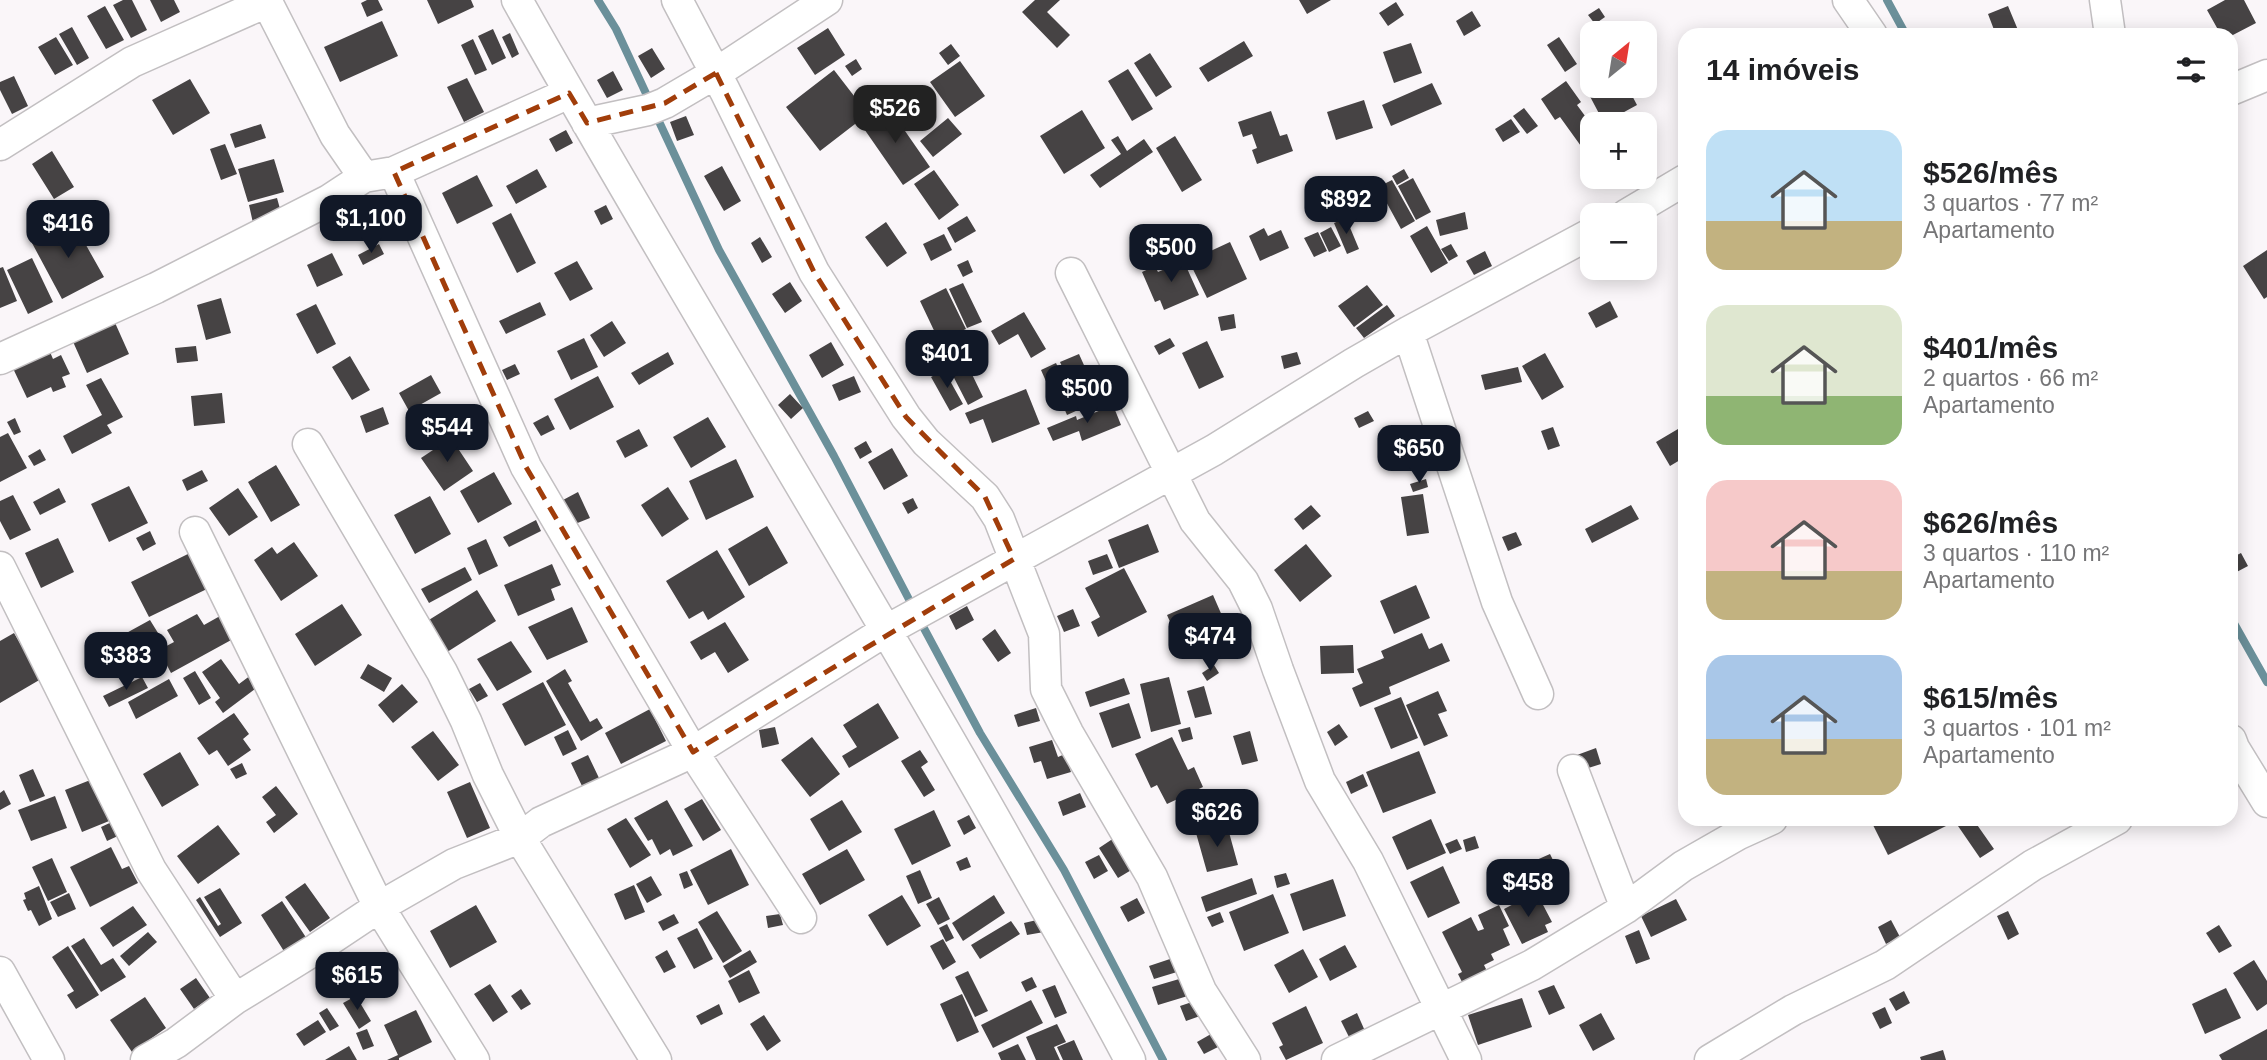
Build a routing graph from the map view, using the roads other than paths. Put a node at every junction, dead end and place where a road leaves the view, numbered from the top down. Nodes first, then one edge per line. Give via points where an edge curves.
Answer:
1 (517, 0) edge
2 (677, 0) edge
3 (827, 0) edge
4 (1849, 0) edge
5 (2105, 0) edge
6 (267, 1) edge
7 (1867, 28) edge
8 (2109, 28) edge
9 (716, 73) junction
10 (2267, 75) edge
11 (2238, 87) edge
12 (569, 93) junction
13 (587, 123) junction
14 (0, 145) edge
15 (394, 172) junction
16 (364, 177) junction
17 (1678, 184) edge
18 (1646, 203) edge
19 (1580, 239) edge
20 (1071, 274) dead end
21 (1408, 332) junction
22 (0, 359) edge
23 (308, 444) dead end
24 (1170, 473) junction
25 (195, 532) dead end
26 (1014, 559) junction
27 (0, 567) edge
28 (906, 620) junction
29 (1538, 694) dead end
30 (693, 752) junction
31 (2238, 756) edge
32 (1573, 770) dead end
33 (2267, 802) edge
34 (1757, 826) edge
35 (2104, 826) edge
36 (520, 838) junction
37 (379, 907) junction
38 (1626, 908) junction
39 (801, 918) dead end
40 (0, 972) edge
41 (235, 999) junction
42 (1440, 1010) junction
43 (49, 1060) edge
44 (146, 1060) edge
45 (474, 1060) edge
46 (656, 1060) edge
47 (1130, 1060) edge
48 (1245, 1060) edge
49 (1337, 1060) edge
50 (1466, 1060) edge
51 (1710, 1060) edge

1 - 12 street
2 - 9 street
3 - 9 street
4 - 7 street
5 - 8 street
6 - 14 street via 132,62
6 - 16 street via 335,135
9 - 13 street via 657,106
9 - 26 street via 821,283 906,417 985,497
10 - 11 street
12 - 13 street
12 - 15 street
13 - 28 street
15 - 16 street
15 - 30 street via 526,467
16 - 22 street via 329,200 156,288
17 - 18 street
19 - 21 street
20 - 24 street
21 - 24 street
21 - 29 street via 1497,602
23 - 36 street via 442,672
24 - 26 street
24 - 42 street via 1195,521 1243,581 1320,781 1368,860
25 - 37 street
26 - 28 street
26 - 48 street via 1044,634 1046,689 1152,877 1201,991
27 - 41 street via 151,870
28 - 30 street
28 - 47 street via 958,753
30 - 36 street via 541,822
30 - 39 street
31 - 33 street
32 - 38 street
34 - 38 street via 1682,866
35 - 51 street via 2033,865 1885,965 1793,1010
36 - 37 street via 454,864
36 - 46 street
37 - 41 street
37 - 45 street
38 - 42 street via 1532,965
40 - 43 street
41 - 44 street
42 - 49 street
42 - 50 street

